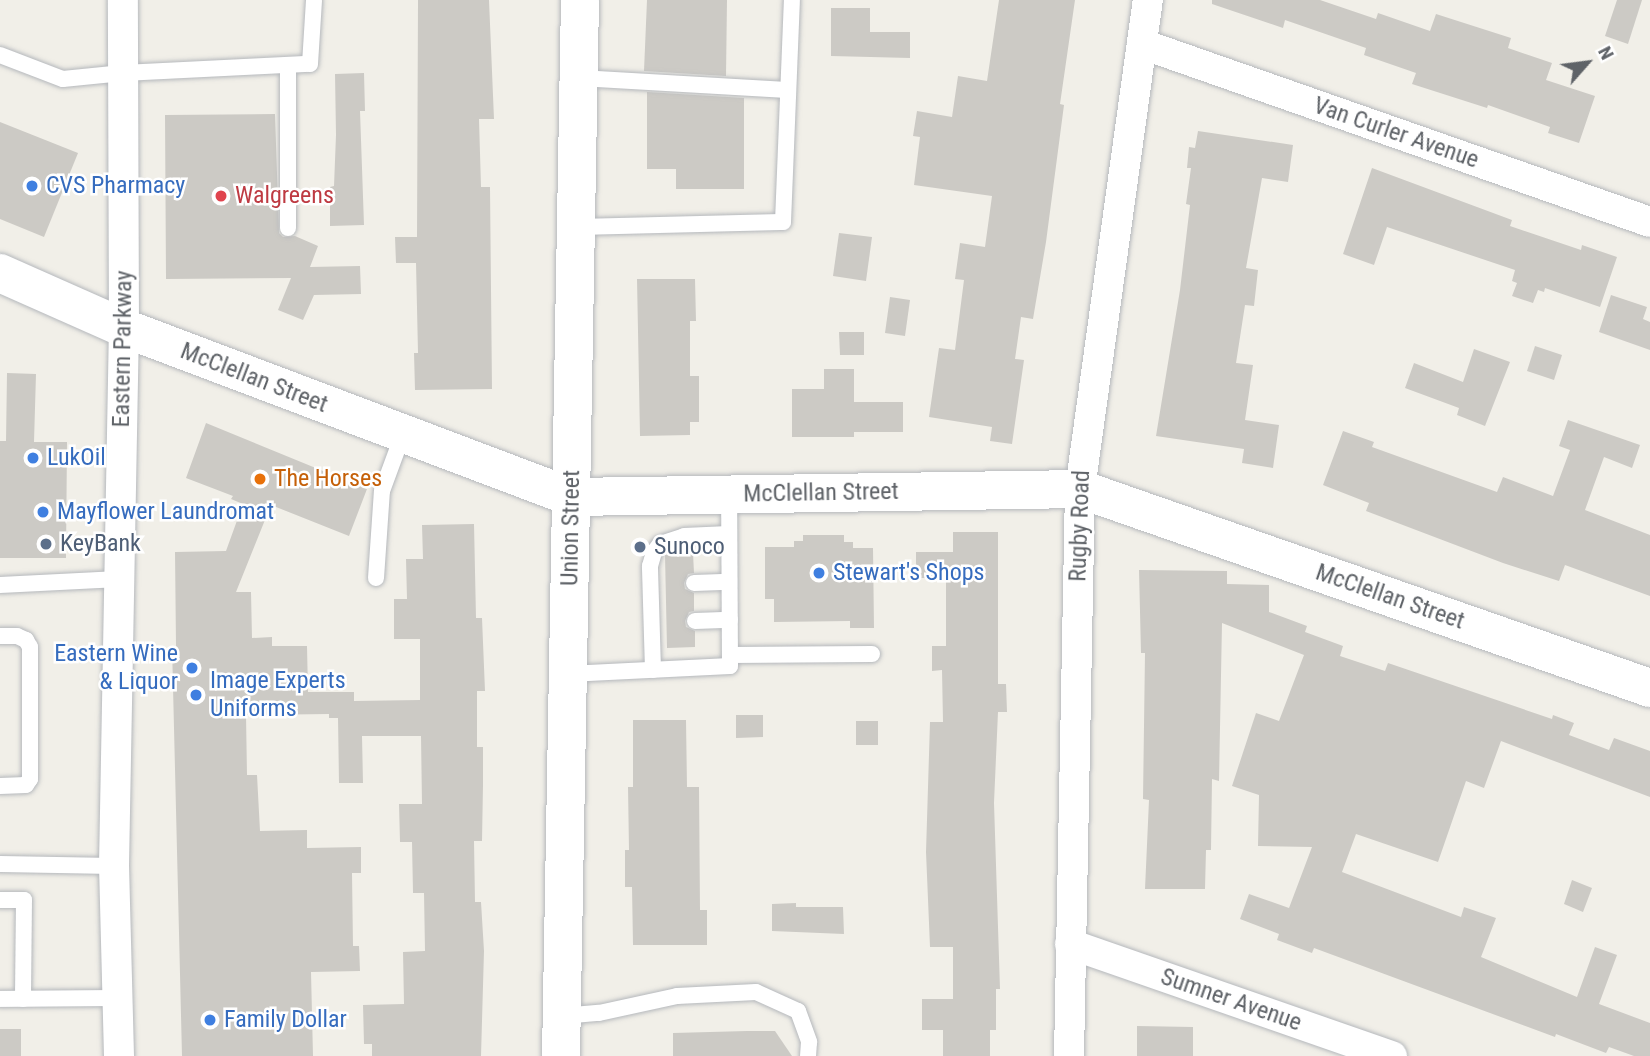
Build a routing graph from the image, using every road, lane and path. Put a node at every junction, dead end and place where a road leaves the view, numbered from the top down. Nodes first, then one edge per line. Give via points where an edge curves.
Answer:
1 (123, 0) edge
2 (314, 0) edge
3 (580, 0) edge
4 (792, 0) edge
5 (1148, 0) edge
6 (1142, 44) junction
7 (0, 55) edge
8 (288, 65) junction
9 (123, 73) junction
10 (579, 78) junction
11 (788, 90) junction
12 (1650, 222) edge
13 (576, 227) junction
14 (288, 228) dead end
15 (0, 273) edge
16 (124, 328) junction
17 (403, 434) junction
18 (1080, 489) junction
19 (729, 495) junction
20 (572, 497) junction
21 (729, 534) junction
22 (376, 578) dead end
23 (119, 579) junction
24 (729, 582) junction
25 (694, 583) dead end
26 (0, 585) edge
27 (695, 621) dead end
28 (730, 621) junction
29 (0, 636) edge
30 (730, 654) junction
31 (872, 654) dead end
32 (653, 670) junction
33 (568, 674) junction
34 (1650, 688) edge
35 (0, 786) edge
36 (0, 864) edge
37 (114, 866) junction
38 (0, 900) edge
39 (1070, 944) junction
40 (107, 998) junction
41 (0, 999) edge
42 (23, 999) junction
43 (562, 1016) junction
44 (104, 1056) edge
45 (119, 1056) edge
46 (561, 1056) edge
47 (808, 1056) edge
48 (1069, 1056) edge
49 (1392, 1056) edge

1 - 9 street, Eastern Parkway
2 - 8 lane via 310,64
3 - 10 street, Union Street
4 - 11 lane
5 - 6 street, Rugby Road
6 - 12 street, Van Curler Avenue
6 - 18 street, Rugby Road
7 - 9 lane via 63,79
8 - 9 lane
8 - 14 lane
9 - 16 street, Eastern Parkway
10 - 11 lane
10 - 13 street, Union Street
11 - 13 lane via 783,222
13 - 20 street, Union Street
15 - 16 street, McClellan Street
16 - 17 street, McClellan Street
16 - 23 street, Eastern Parkway
17 - 20 street, McClellan Street
17 - 22 lane via 382,491
18 - 19 street, McClellan Street
18 - 34 street, McClellan Street
18 - 39 street, Rugby Road
19 - 20 street, McClellan Street
19 - 21 lane
20 - 33 street, Union Street
21 - 24 lane
21 - 32 lane via 684,536 660,544 652,559 659,621
23 - 26 lane
23 - 37 street, Eastern Parkway
24 - 25 lane
24 - 28 lane
27 - 28 lane
28 - 30 lane
29 - 35 lane via 26,639 30,647 30,779 26,785
30 - 31 lane
30 - 32 lane via 730,666
32 - 33 lane
33 - 43 street, Union Street
36 - 37 lane
37 - 40 street, Eastern Parkway
37 - 45 street, Eastern Parkway
38 - 42 lane via 24,900
39 - 48 street, Rugby Road
39 - 49 street, Sumner Avenue
40 - 42 lane
40 - 44 street, Eastern Parkway
41 - 42 lane
43 - 46 street, Union Street
43 - 47 lane via 677,996 755,992 798,1011 809,1042

